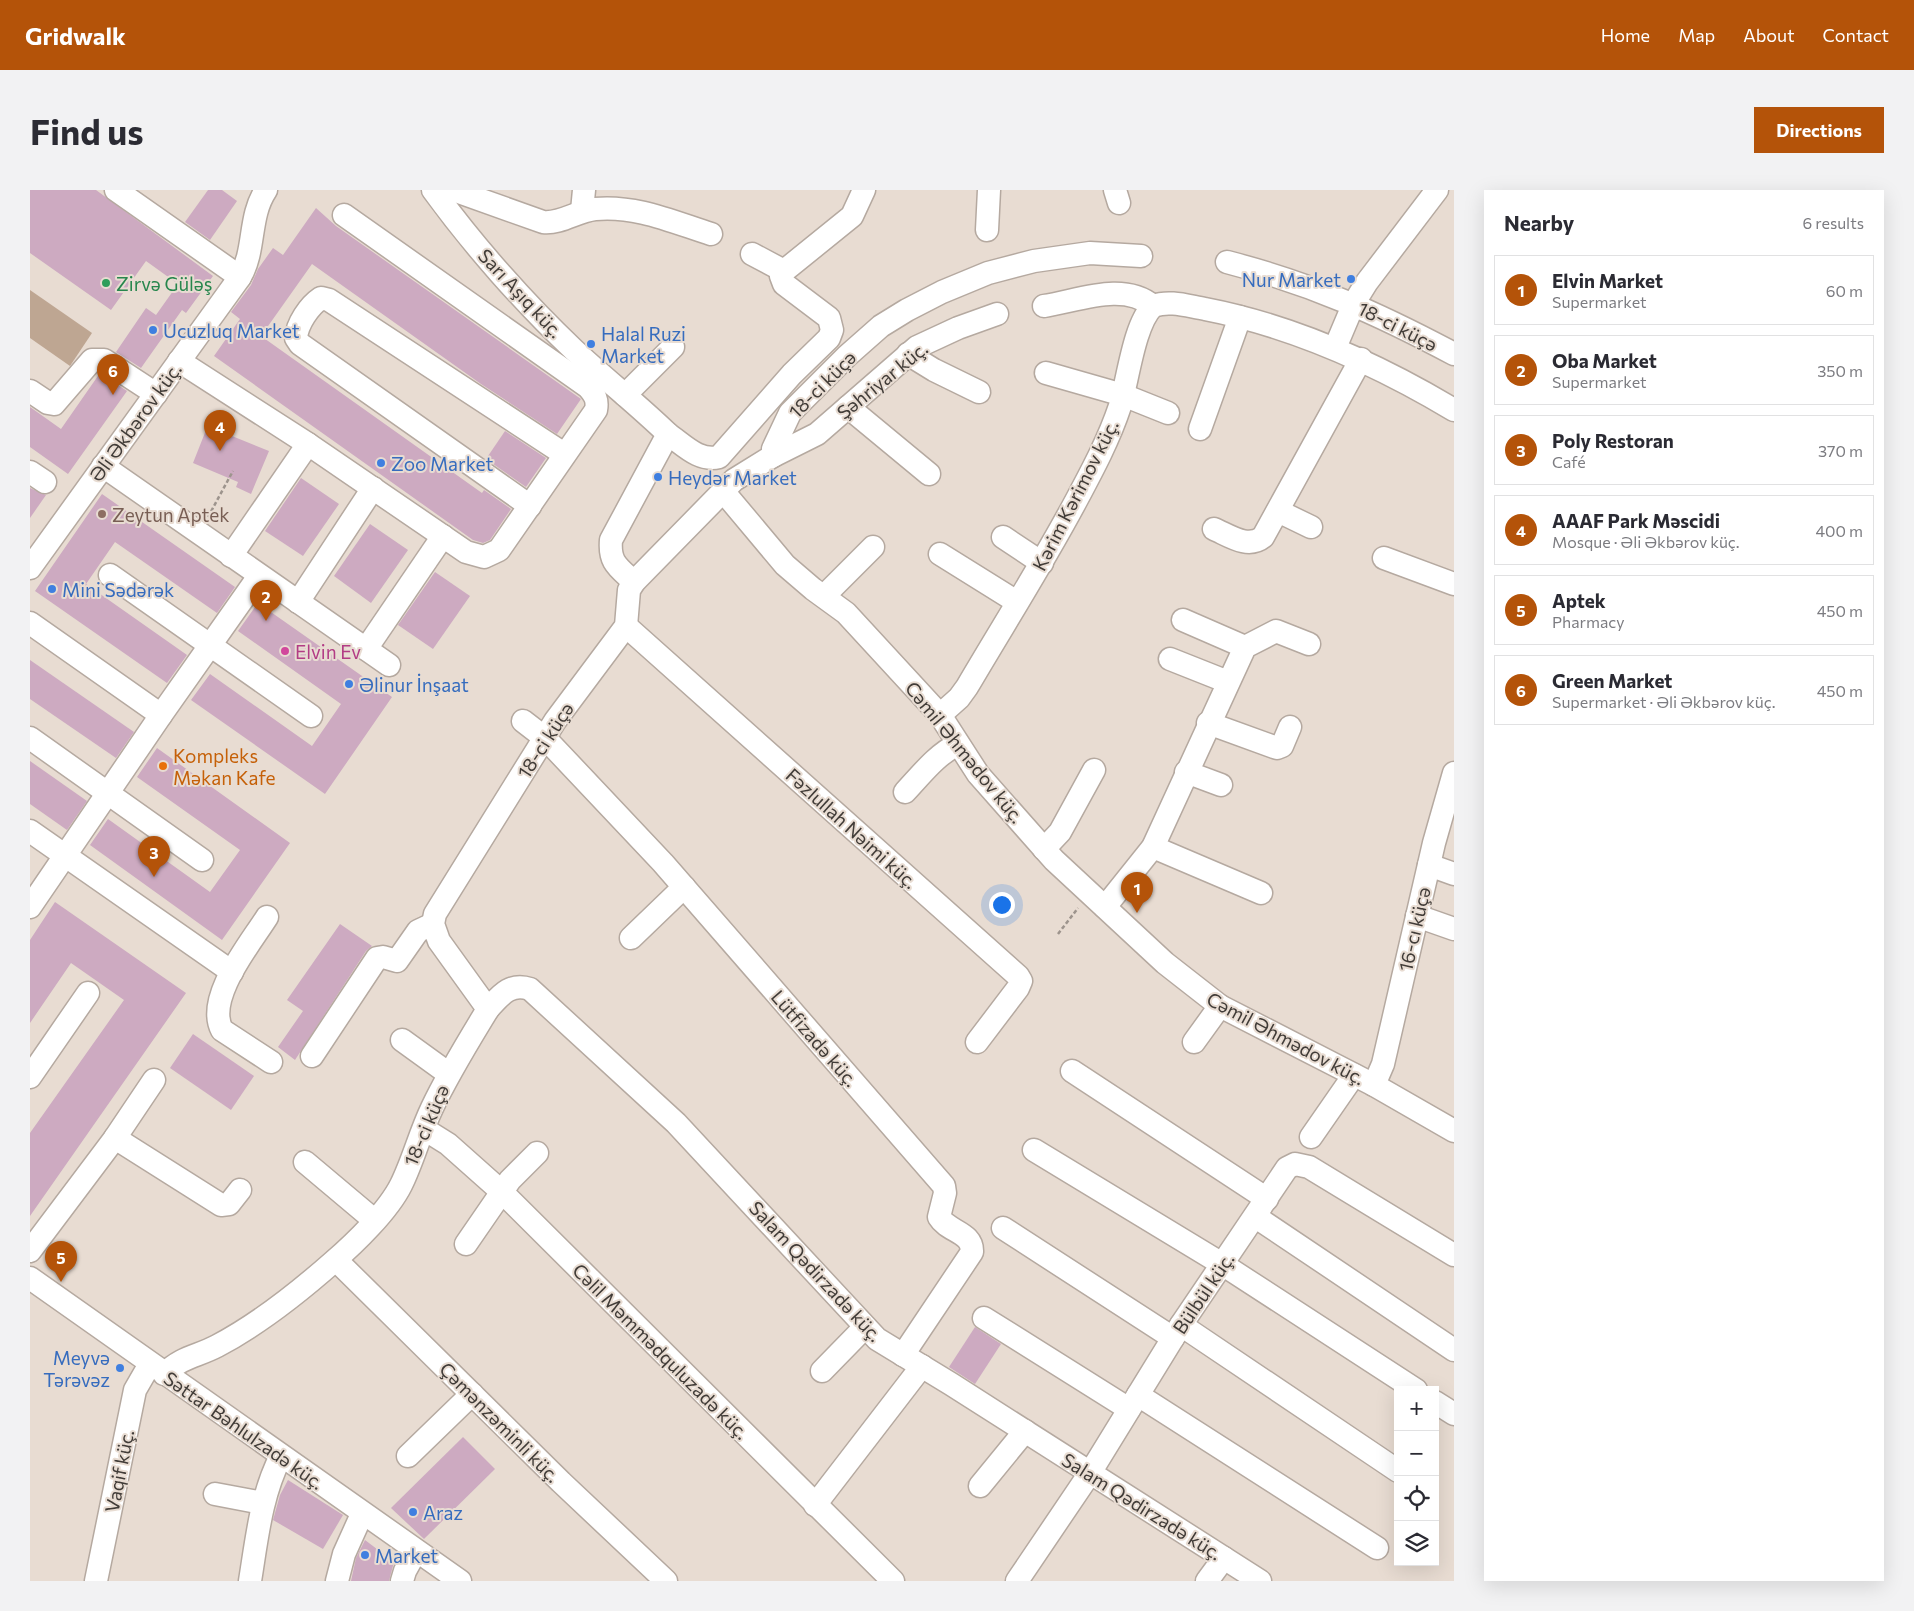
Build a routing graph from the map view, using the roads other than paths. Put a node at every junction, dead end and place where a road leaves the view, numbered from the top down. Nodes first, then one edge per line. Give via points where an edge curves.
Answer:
1 (116, 190) edge
2 (864, 190) edge
3 (988, 190) edge
4 (1437, 190) edge
5 (444, 191) edge
6 (257, 193) edge
7 (583, 200) edge
8 (344, 215) dead end
9 (988, 230) dead end
10 (712, 234) dead end
11 (752, 254) dead end
12 (1140, 256) dead end
13 (1227, 262) dead end
14 (784, 271) junction
15 (240, 276) junction
16 (1354, 303) junction
17 (1044, 306) dead end
18 (1153, 306) junction
19 (997, 314) dead end
20 (1240, 317) junction
21 (673, 347) dead end
22 (1335, 348) junction
23 (908, 354) junction
24 (1454, 354) edge
25 (1361, 359) junction
26 (179, 361) junction
27 (1046, 372) dead end
28 (30, 391) edge
29 (979, 392) dead end
30 (156, 394) junction
31 (625, 395) junction
32 (1123, 395) junction
33 (848, 407) junction
34 (1454, 410) edge
35 (1168, 413) dead end
36 (1200, 430) dead end
37 (668, 434) junction
38 (308, 444) junction
39 (564, 454) junction
40 (773, 456) junction
41 (103, 466) junction
42 (929, 474) dead end
43 (373, 488) junction
44 (723, 491) junction
45 (530, 506) junction
46 (1278, 511) junction
47 (1311, 527) dead end
48 (1214, 529) dead end
49 (443, 536) junction
50 (1003, 537) dead end
51 (873, 547) dead end
52 (940, 554) dead end
53 (231, 556) junction
54 (1384, 558) dead end
55 (1042, 563) junction
56 (30, 568) edge
57 (110, 575) dead end
58 (260, 576) junction
59 (634, 582) junction
60 (1454, 584) edge
61 (824, 596) junction
62 (298, 602) junction
63 (1017, 602) junction
64 (1183, 620) dead end
65 (30, 623) edge
66 (626, 626) junction
67 (1309, 644) dead end
68 (211, 646) junction
69 (1245, 647) junction
70 (366, 649) junction
71 (1170, 659) dead end
72 (389, 665) dead end
73 (1228, 682) junction
74 (161, 715) junction
75 (940, 715) junction
76 (312, 716) dead end
77 (523, 721) dead end
78 (1208, 724) junction
79 (1290, 727) dead end
80 (30, 738) edge
81 (545, 738) junction
82 (958, 744) junction
83 (1094, 770) dead end
84 (1186, 772) junction
85 (1454, 773) edge
86 (1221, 785) dead end
87 (905, 792) dead end
88 (108, 794) junction
89 (30, 831) edge
90 (1153, 848) junction
91 (1044, 849) junction
92 (65, 856) junction
93 (202, 860) dead end
94 (1429, 865) junction
95 (1454, 874) edge
96 (684, 887) junction
97 (1261, 893) dead end
98 (1097, 900) junction
99 (30, 907) edge
100 (1417, 916) junction
101 (267, 917) dead end
102 (433, 924) junction
103 (1454, 929) edge
104 (631, 938) dead end
105 (232, 972) junction
106 (88, 993) dead end
107 (1220, 1006) junction
108 (488, 1009) junction
109 (402, 1040) dead end
110 (977, 1042) dead end
111 (1194, 1042) dead end
112 (312, 1056) dead end
113 (271, 1062) dead end
114 (1072, 1071) dead end
115 (449, 1074) junction
116 (30, 1077) edge
117 (154, 1080) dead end
118 (1364, 1080) junction
119 (424, 1128) junction
120 (1454, 1131) edge
121 (1311, 1137) dead end
122 (115, 1138) junction
123 (1034, 1150) dead end
124 (537, 1153) dead end
125 (305, 1162) dead end
126 (240, 1190) dead end
127 (502, 1192) junction
128 (1261, 1208) junction
129 (374, 1220) junction
130 (1003, 1228) dead end
131 (466, 1244) dead end
132 (30, 1251) edge
133 (1454, 1255) edge
134 (336, 1260) junction
135 (1222, 1264) junction
136 (30, 1278) edge
137 (984, 1318) dead end
138 (865, 1327) junction
139 (1177, 1332) junction
140 (1454, 1350) edge
141 (912, 1361) junction
142 (157, 1369) junction
143 (822, 1372) dead end
144 (1410, 1386) edge
145 (472, 1394) junction
146 (1134, 1402) junction
147 (1439, 1405) edge
148 (1454, 1414) edge
149 (1025, 1431) junction
150 (281, 1456) junction
151 (408, 1456) dead end
152 (1394, 1468) edge
153 (1090, 1473) junction
154 (980, 1486) dead end
155 (215, 1494) dead end
156 (263, 1502) junction
157 (815, 1505) junction
158 (362, 1514) junction
159 (1377, 1548) dead end
160 (416, 1551) junction
161 (1224, 1558) junction
162 (96, 1581) edge
163 (250, 1581) edge
164 (337, 1581) edge
165 (402, 1581) edge
166 (460, 1581) edge
167 (666, 1581) edge
168 (893, 1581) edge
169 (1017, 1581) edge
170 (1207, 1581) edge
171 (1260, 1581) edge

1 - 15 street
2 - 14 street via 852,216
3 - 9 street
4 - 16 street
5 - 7 street via 551,223
5 - 31 street, Sarı Aşıq küç. via 464,230 542,318
6 - 15 street, Əli Əkbərov küç. via 247,260
7 - 10 street via 632,209
8 - 39 street via 588,387 598,402 596,410
11 - 14 street
12 - 40 street, 18-ci küçə via 1090,253 1034,261 988,273 908,310 867,338 790,413 773,449
13 - 16 street, 18-ci küçə
14 - 37 street, Sarı Aşıq küç. via 781,276 784,284 828,318 832,330 829,338 792,374 720,456 710,459 700,456
15 - 26 street, Əli Əkbərov küç.
16 - 22 street
16 - 24 street, 18-ci küçə
17 - 18 street via 1101,293 1136,296
18 - 20 street via 1170,303
18 - 32 street, Kərim Kərimov küç. via 1142,321
19 - 23 street, Şəhriyar küç. via 930,340
20 - 22 street
20 - 36 street
21 - 31 street
22 - 25 street
23 - 29 street
23 - 33 street, Şəhriyar küç.
25 - 34 street
25 - 46 street
26 - 30 street, Əli Əkbərov küç.
26 - 38 street
27 - 32 street
28 - 30 street via 54,404 92,360 98,358
30 - 41 street, Əli Əkbərov küç.
31 - 37 street, Sarı Aşıq küç.
32 - 35 street
32 - 55 street, Kərim Kərimov küç. via 1112,432
33 - 40 street, Şəhriyar küç. via 817,434
33 - 42 street
37 - 59 street via 611,540 610,556
38 - 43 street
38 - 53 street
39 - 45 street
39 - 45 street via 328,300 321,298 310,309 297,329 296,338 300,344
40 - 44 street via 734,480
41 - 53 street
41 - 56 street, Əli Əkbərov küç.
43 - 49 street
43 - 62 street
44 - 59 street
44 - 61 street, Cəmil Əhmədov küç. via 785,565
45 - 49 street via 505,544 491,555 476,556
46 - 47 street
46 - 48 street via 1263,538 1256,543 1250,544
49 - 70 street
50 - 55 street
51 - 61 street
52 - 63 street
53 - 58 street
54 - 60 street
55 - 63 street, Kərim Kərimov küç.
57 - 68 street
58 - 62 street
58 - 68 street
59 - 66 street via 629,590
61 - 75 street, Cəmil Əhmədov küç. via 846,613
62 - 70 street
63 - 75 street, Kərim Kərimov küç. via 967,687
64 - 69 street
65 - 74 street
66 - 81 street, 18-ci küçə
66 - 110 street, Fəzlullah Nəimi küç. via 1018,976 1018,988
67 - 69 street via 1276,631
68 - 74 street
68 - 76 street
69 - 73 street
70 - 72 street
71 - 73 street
73 - 78 street
74 - 88 street
75 - 82 street, Cəmil Əhmədov küç.
77 - 81 street, Lütfizadə küç.
78 - 79 street via 1277,748 1282,746
78 - 84 street
80 - 88 street
81 - 96 street, Lütfizadə küç.
81 - 102 street, 18-ci küçə via 435,914
82 - 87 street via 941,754
82 - 91 street, Cəmil Əhmədov küç. via 978,774
83 - 91 street via 1060,832
84 - 86 street
84 - 90 street
85 - 94 street, 16-cı küçə
88 - 92 street
88 - 93 street
89 - 92 street
90 - 97 street
90 - 98 street
91 - 98 street, Cəmil Əhmədov küç.
92 - 99 street
92 - 105 street
94 - 95 street
94 - 100 street, 16-cı küçə
96 - 104 street
96 - 141 street, Lütfizadə küç. via 940,1180 945,1192 939,1217 943,1224 969,1238 972,1244 972,1252
98 - 107 street, Cəmil Əhmədov küç. via 1182,978
100 - 103 street
100 - 118 street, 16-cı küçə via 1383,1064
101 - 105 street
102 - 108 street via 438,941
102 - 112 street via 418,931 397,962 377,958
105 - 113 street via 226,982 218,1022 222,1030
106 - 116 street
107 - 111 street
107 - 118 street, Cəmil Əhmədov küç.
108 - 115 street, 18-ci küçə
108 - 138 street, Salam Qədirzadə küç. via 512,987 530,989 676,1123
109 - 115 street
114 - 128 street
115 - 119 street, 18-ci küçə
117 - 122 street
118 - 120 street, Cəmil Əhmədov küç.
118 - 121 street, 16-cı küçə
119 - 127 street, Cəlil Məmmədquluzadə küç. via 448,1144
119 - 129 street, 18-ci küçə via 401,1185
122 - 126 street via 221,1205 229,1204
122 - 132 street
123 - 135 street
124 - 127 street
125 - 129 street
127 - 131 street
127 - 157 street, Cəlil Məmmədquluzadə küç.
128 - 133 street, Bülbül küç. via 1287,1168 1301,1164
128 - 135 street, Bülbül küç.
128 - 140 street
129 - 134 street, 18-ci küçə
130 - 139 street
134 - 142 street, 18-ci küçə via 215,1347
134 - 145 street, Çəmənzəminli küç.
135 - 139 street, Bülbül küç.
135 - 144 street
136 - 142 street, Səttar Bəhlulzadə küç.
137 - 146 street
138 - 141 street, Salam Qədirzadə küç. via 877,1340
138 - 143 street
139 - 146 street, Bülbül küç.
139 - 152 street
141 - 149 street, Salam Qədirzadə küç.
141 - 157 street
142 - 150 street, Səttar Bəhlulzadə küç.
142 - 162 street, Vaqif küç. via 135,1390
145 - 151 street
145 - 167 street, Çəmənzəminli küç.
146 - 153 street, Bülbül küç.
146 - 159 street
147 - 148 street
149 - 153 street, Salam Qədirzadə küç.
149 - 154 street
150 - 156 street via 270,1477
150 - 158 street, Səttar Bəhlulzadə küç.
153 - 161 street, Salam Qədirzadə küç.
153 - 169 street, Bülbül küç.
155 - 156 street
156 - 163 street
157 - 168 street, Cəlil Məmmədquluzadə küç.
158 - 160 street, Səttar Bəhlulzadə küç.
158 - 164 street via 344,1554
160 - 165 street
160 - 166 street, Səttar Bəhlulzadə küç.
161 - 170 street
161 - 171 street, Salam Qədirzadə küç.

